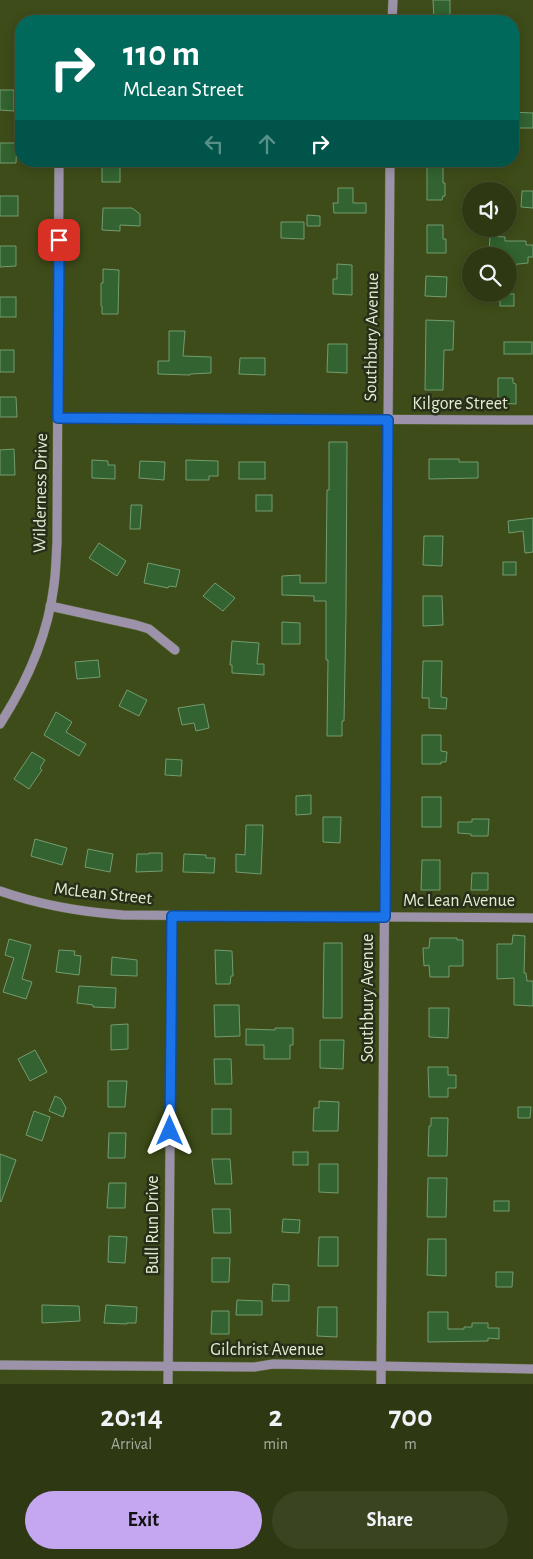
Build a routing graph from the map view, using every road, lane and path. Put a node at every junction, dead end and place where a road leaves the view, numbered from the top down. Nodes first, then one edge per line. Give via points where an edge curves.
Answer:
1 (393, 0) edge
2 (392, 15) edge
3 (59, 167) edge
4 (390, 167) edge
5 (58, 418) junction
6 (388, 420) junction
7 (533, 420) edge
8 (50, 606) junction
9 (175, 650) dead end
10 (0, 724) edge
11 (0, 891) edge
12 (172, 916) junction
13 (385, 917) junction
14 (533, 918) edge
15 (0, 1365) edge
16 (168, 1366) junction
17 (381, 1367) junction
18 (533, 1368) edge
19 (168, 1384) edge
20 (381, 1384) edge

1 - 2 street
3 - 5 street, Wilderness Drive
4 - 6 street, Southbury Avenue
5 - 6 street, Kilgore Street
5 - 8 street, Wilderness Drive via 57,543
6 - 7 street, Kilgore Street
6 - 13 street, Southbury Avenue
8 - 9 street via 149,629
8 - 10 street, Wilderness Drive via 47,624 25,680
11 - 12 street, McLean Street via 84,912
12 - 13 street, McLean Street
12 - 16 street, Bull Run Drive
13 - 14 street, Mc Lean Avenue
13 - 17 street, Southbury Avenue
15 - 16 street, Gilchrist Avenue
16 - 17 street, Gilchrist Avenue
16 - 19 street, Bull Run Drive
17 - 18 street, Gilchrist Avenue
17 - 20 street, Southbury Avenue

